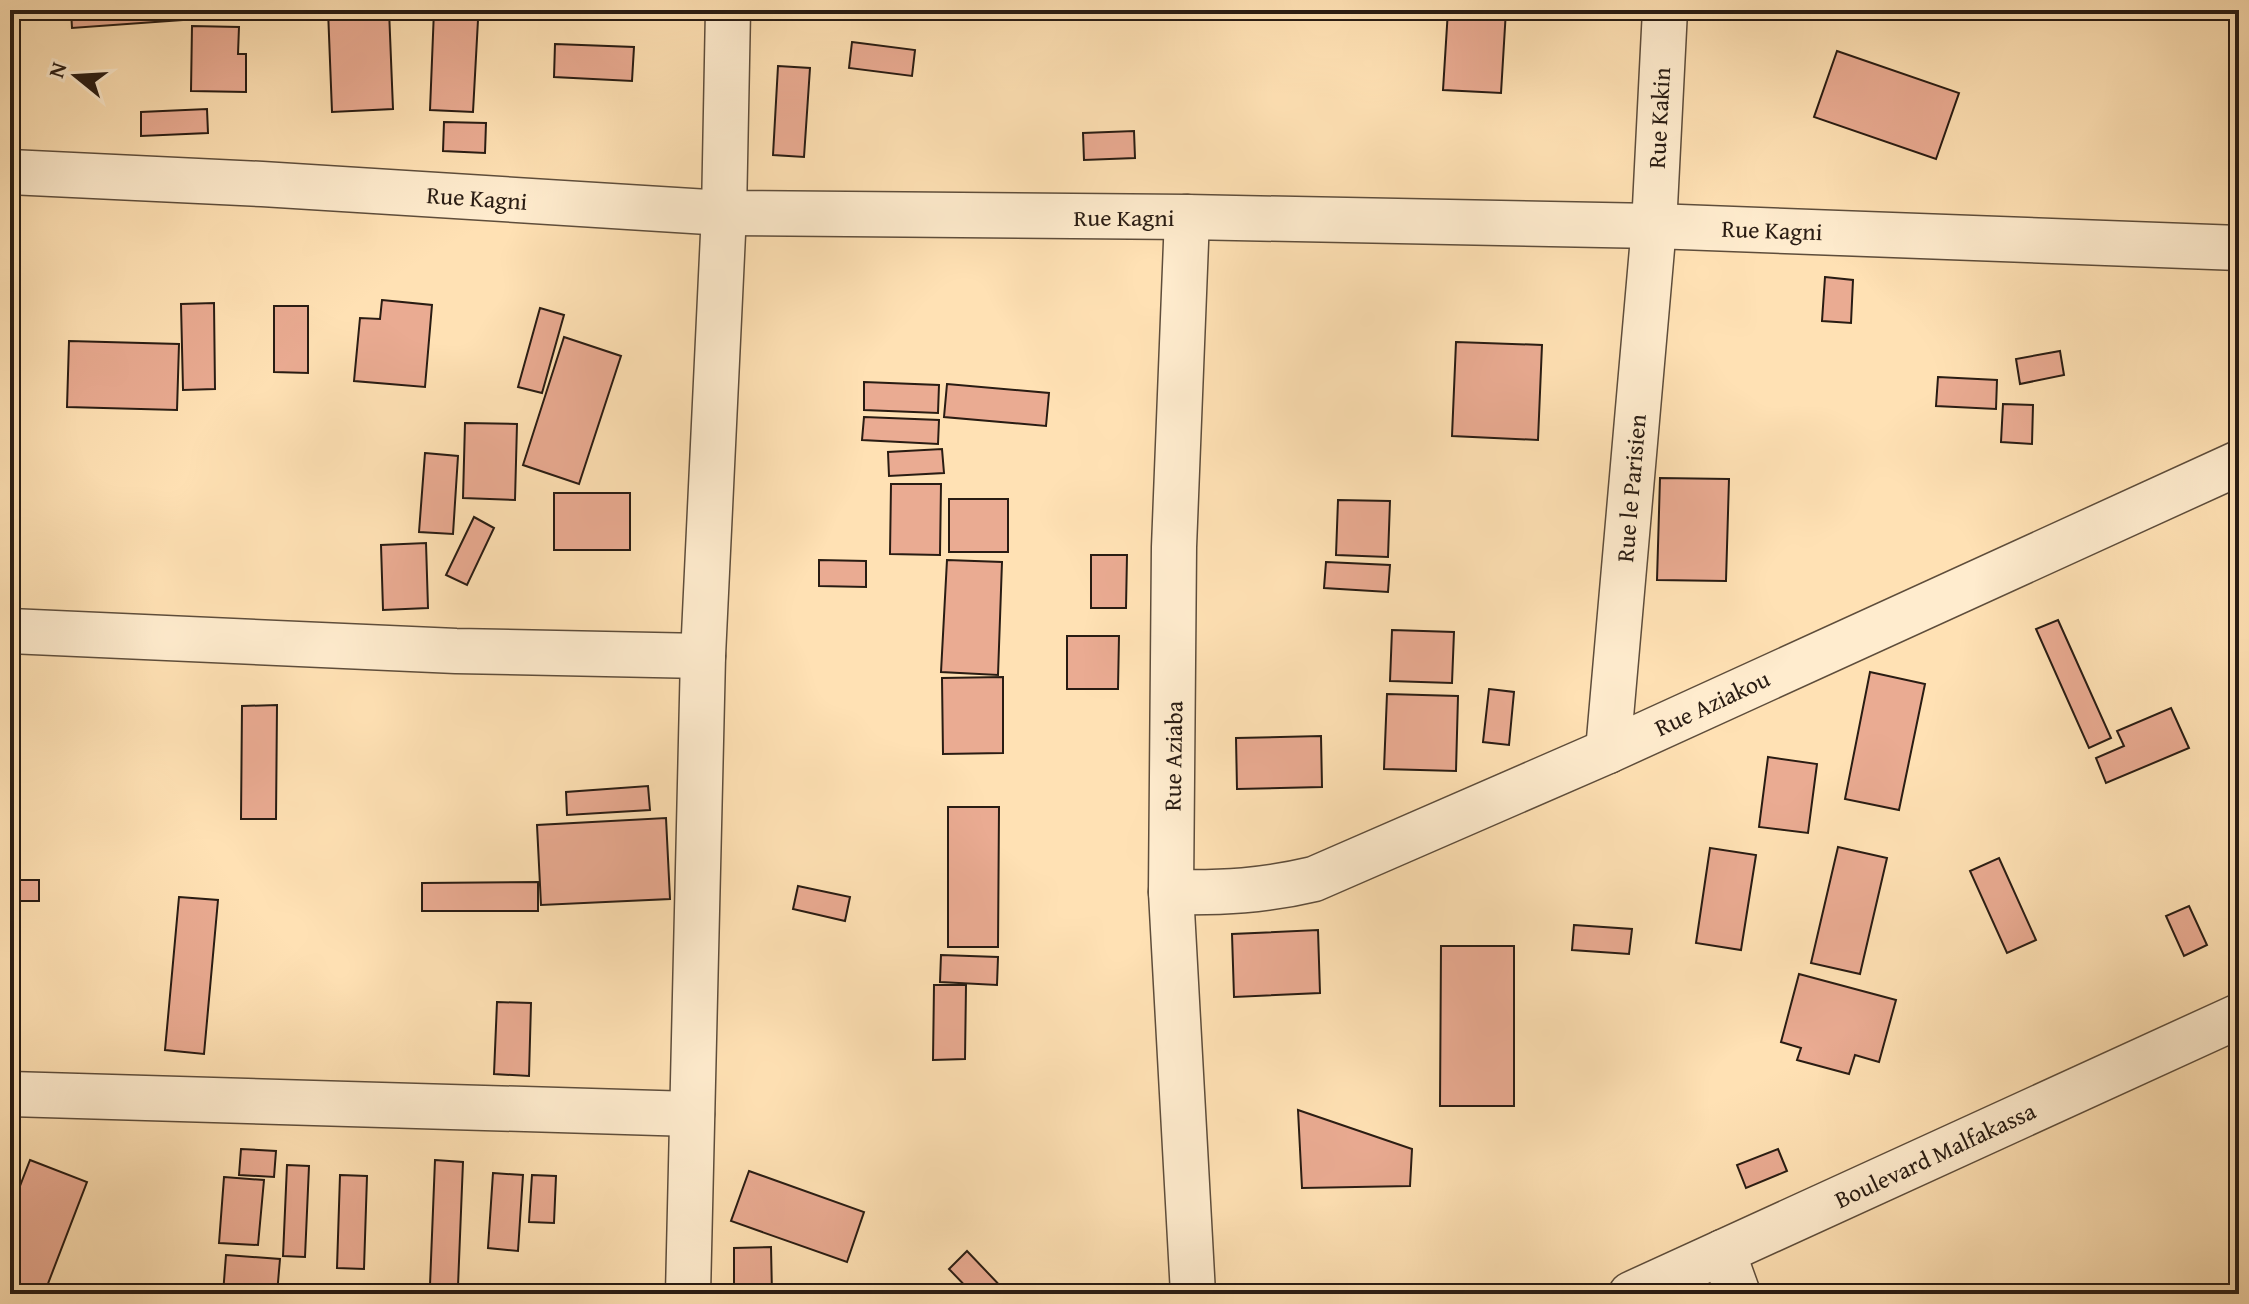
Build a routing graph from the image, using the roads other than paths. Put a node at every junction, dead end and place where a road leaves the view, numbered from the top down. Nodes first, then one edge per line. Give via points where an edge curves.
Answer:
1 (728, 10) edge
2 (1665, 10) edge
3 (10, 172) edge
4 (724, 213) junction
5 (1187, 217) junction
6 (1654, 226) junction
7 (2239, 248) edge
8 (2239, 463) edge
9 (10, 631) edge
10 (703, 656) junction
11 (1608, 751) junction
12 (1171, 892) junction
13 (2239, 1016) edge
14 (10, 1094) edge
15 (692, 1114) junction
16 (1723, 1252) junction
17 (688, 1294) edge
18 (1193, 1294) edge
19 (1631, 1294) edge
20 (1738, 1294) edge

1 - 4 street
2 - 6 street, Rue Kakin
3 - 4 street, Rue Kagni
4 - 5 street, Rue Kagni
4 - 10 street
5 - 6 street, Rue Kagni
5 - 12 street, Rue Aziaba via 1174,547
6 - 7 street, Rue Kagni
6 - 11 street, Rue le Parisien
8 - 11 street, Rue Aziakou
9 - 10 street
10 - 15 street
11 - 12 street, Rue Aziakou via 1314,879 1241,892
12 - 18 street, Rue Aziaba
13 - 16 street, Boulevard Malfakassa
14 - 15 street
15 - 17 street
16 - 19 street, Boulevard Malfakassa
16 - 20 street

